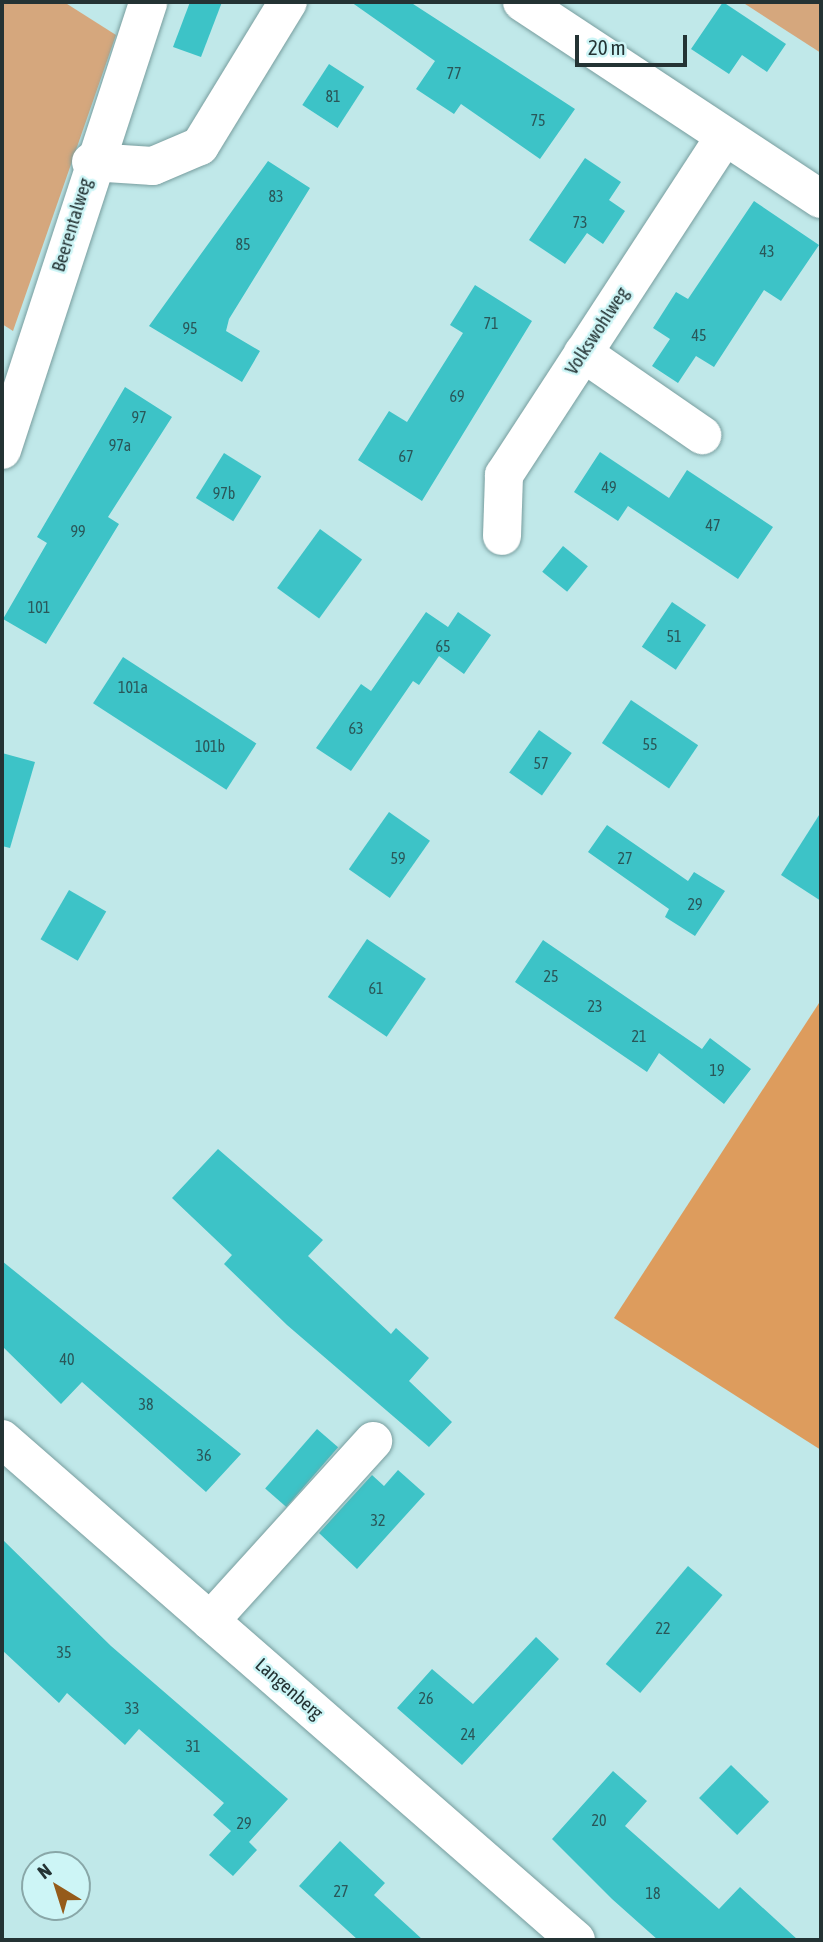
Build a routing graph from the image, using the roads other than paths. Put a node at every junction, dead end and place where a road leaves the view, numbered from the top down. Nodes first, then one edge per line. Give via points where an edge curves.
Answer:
1 (148, 2) edge
2 (288, 2) edge
3 (522, 2) edge
4 (724, 136) junction
5 (91, 162) junction
6 (821, 199) edge
7 (583, 354) junction
8 (702, 435) dead end
9 (2, 450) edge
10 (502, 536) dead end
11 (2, 1439) edge
12 (373, 1441) dead end
13 (211, 1620) junction
14 (576, 1940) edge

1 - 5 street, Beerentalweg
2 - 5 street via 200,146 153,166
3 - 4 street
4 - 6 street
4 - 7 street, Volkswohlweg
5 - 9 street, Beerentalweg
7 - 8 street
7 - 10 street, Volkswohlweg via 504,475
11 - 13 street, Langenberg
12 - 13 street
13 - 14 street, Langenberg

